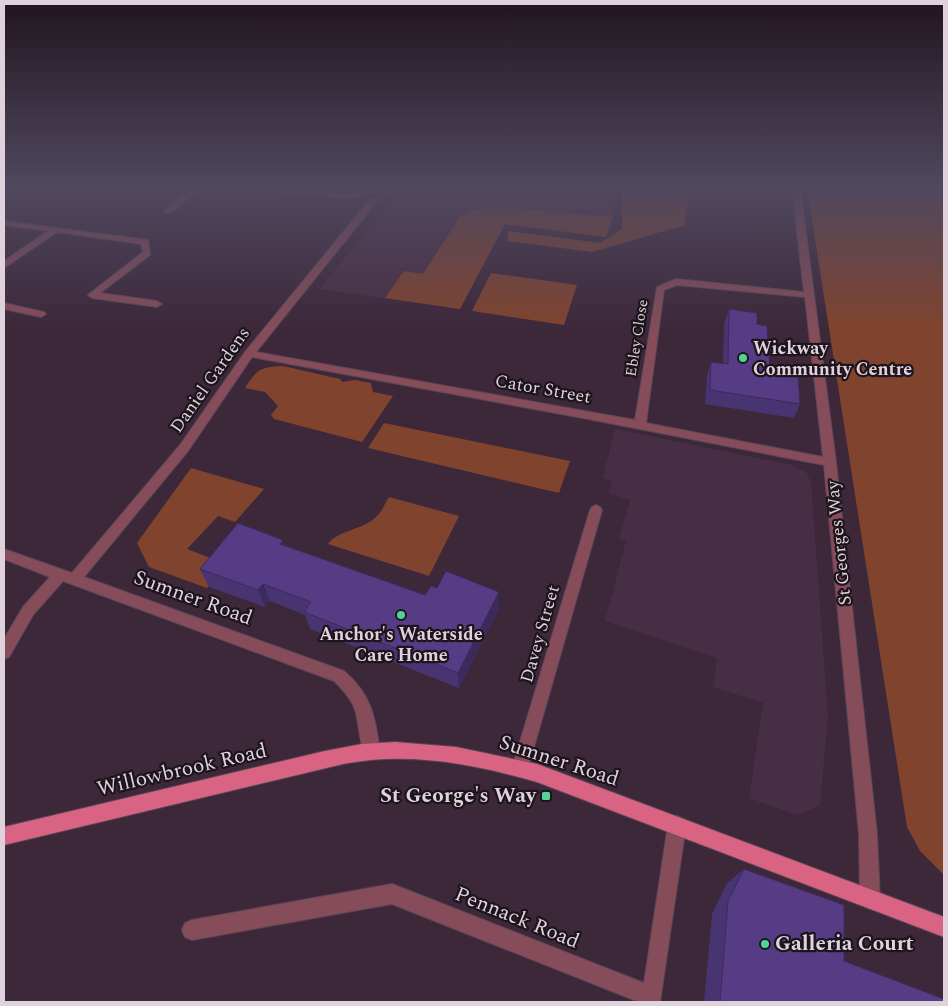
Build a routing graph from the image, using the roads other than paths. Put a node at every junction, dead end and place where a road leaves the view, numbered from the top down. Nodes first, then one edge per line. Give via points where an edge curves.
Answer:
1 (48, 235) edge
2 (92, 235) edge
3 (346, 235) edge
4 (802, 235) edge
5 (4, 266) edge
6 (810, 295) junction
7 (157, 304) dead end
8 (4, 306) edge
9 (41, 314) dead end
10 (249, 354) junction
11 (640, 425) junction
12 (830, 462) junction
13 (596, 510) dead end
14 (4, 554) edge
15 (67, 577) junction
16 (4, 652) edge
17 (372, 751) junction
18 (520, 768) junction
19 (677, 825) junction
20 (4, 836) edge
21 (870, 899) junction
22 (944, 927) edge
23 (192, 930) dead end

1 - 5 street
2 - 7 street via 145,242 147,253 92,295
3 - 10 street, Daniel Gardens
4 - 6 street, St Georges Way
6 - 11 street, Ebley Close via 676,282 660,289
6 - 12 street, St Georges Way
8 - 9 street
10 - 11 street, Cator Street
10 - 15 street, Daniel Gardens via 181,452
11 - 12 street, Cator Street
12 - 21 street, St Georges Way via 867,824
13 - 18 street, Davey Street
14 - 15 street, Sumner Road
15 - 16 street, Daniel Gardens via 28,611
15 - 17 street, Sumner Road via 339,676 352,687 364,705
17 - 18 main road, Sumner Road via 440,753
17 - 20 main road, Willowbrook Road via 325,759
18 - 19 main road, Sumner Road
19 - 21 main road, Sumner Road
19 - 23 street, Pennack Road via 652,997 392,894
21 - 22 main road, Sumner Road

